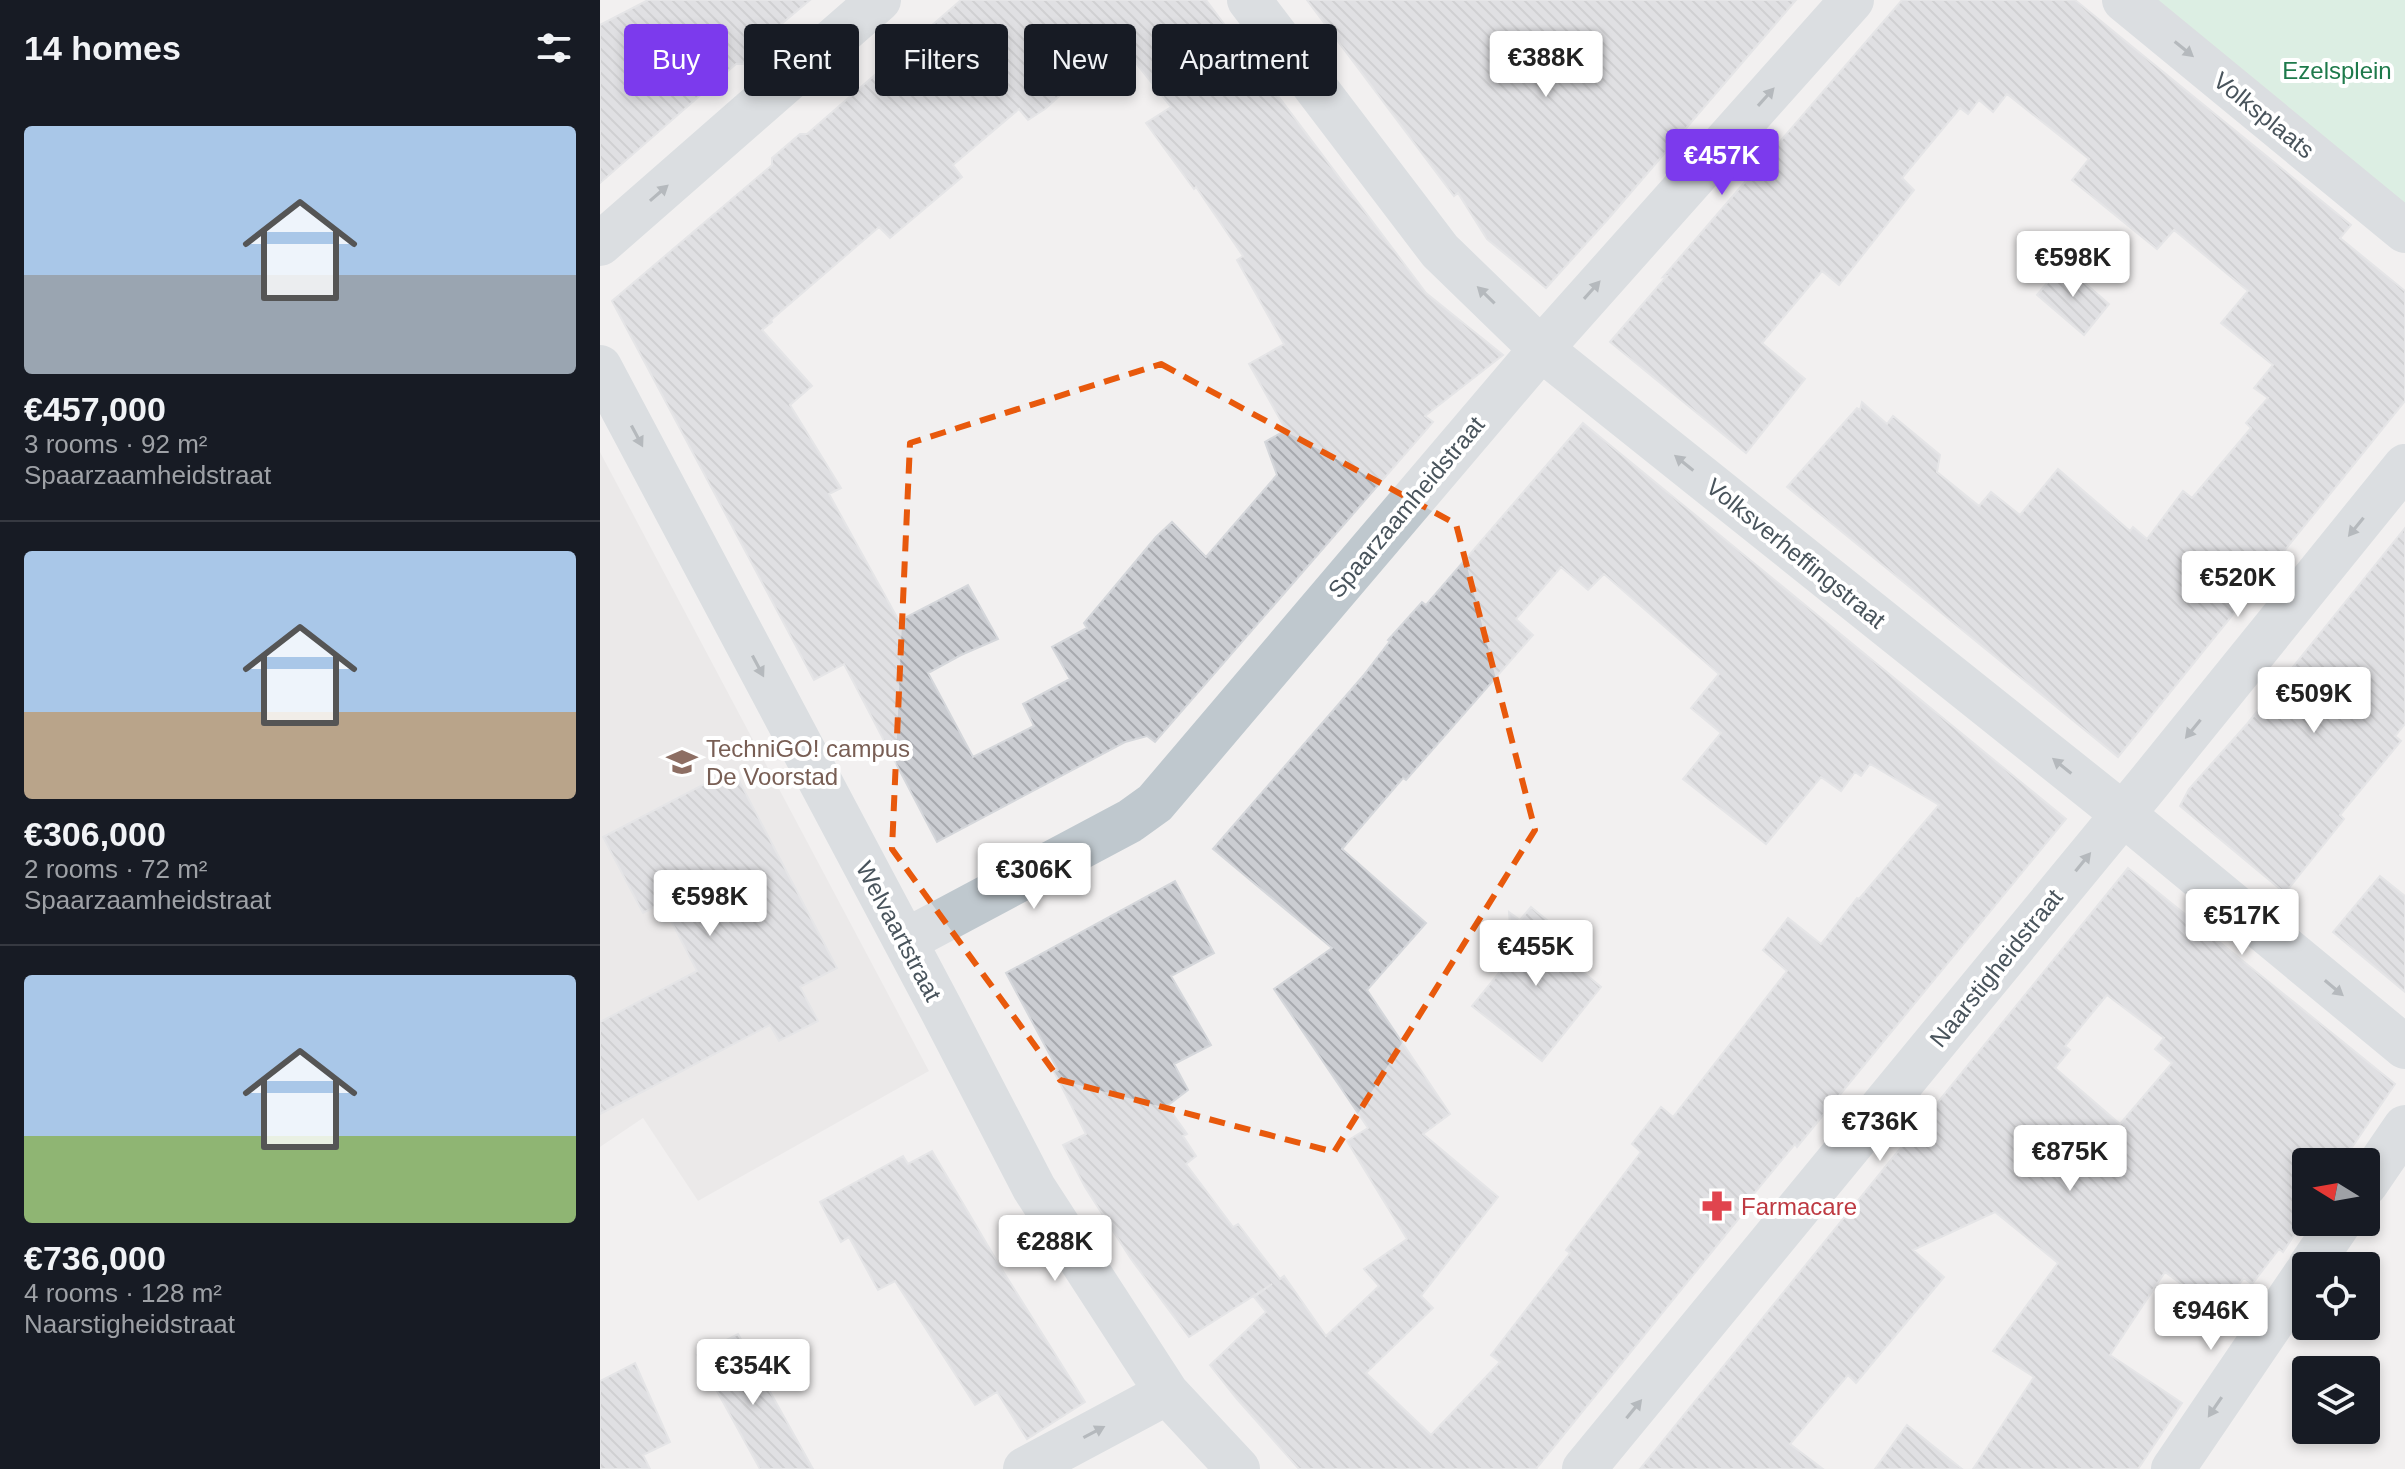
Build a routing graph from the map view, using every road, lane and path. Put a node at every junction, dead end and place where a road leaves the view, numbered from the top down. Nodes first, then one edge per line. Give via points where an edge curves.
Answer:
1 (879, 0) edge
2 (1249, 0) edge
3 (1852, 0) edge
4 (2124, 0) edge
5 (2405, 231) edge
6 (600, 244) edge
7 (1541, 349) junction
8 (600, 367) edge
9 (2405, 466) edge
10 (2123, 814) junction
11 (905, 941) junction
12 (2405, 1047) edge
13 (2405, 1127) edge
14 (2380, 1164) edge
15 (2292, 1294) edge
16 (1167, 1393) junction
17 (1025, 1469) edge
18 (1238, 1469) edge
19 (1584, 1469) edge
20 (2173, 1469) edge

6 -> 1 street
7 -> 2 street, Volksverheffingstraat via 1440,251
7 -> 3 street, Spaarzaamheidstraat
4 -> 5 street, Volksplaats
10 -> 7 street, Volksverheffingstraat
7 - 11 street, Spaarzaamheidstraat via 1155,803
8 -> 11 street, Welvaartstraat
9 -> 10 street, Naarstigheidstraat
10 -> 12 street, Volksverheffingstraat
19 -> 10 street, Naarstigheidstraat
11 - 16 street, Welvaartstraat via 1034,1188
13 - 14 street
15 -> 20 street
17 -> 16 street
16 - 18 street, Welvaartstraat

